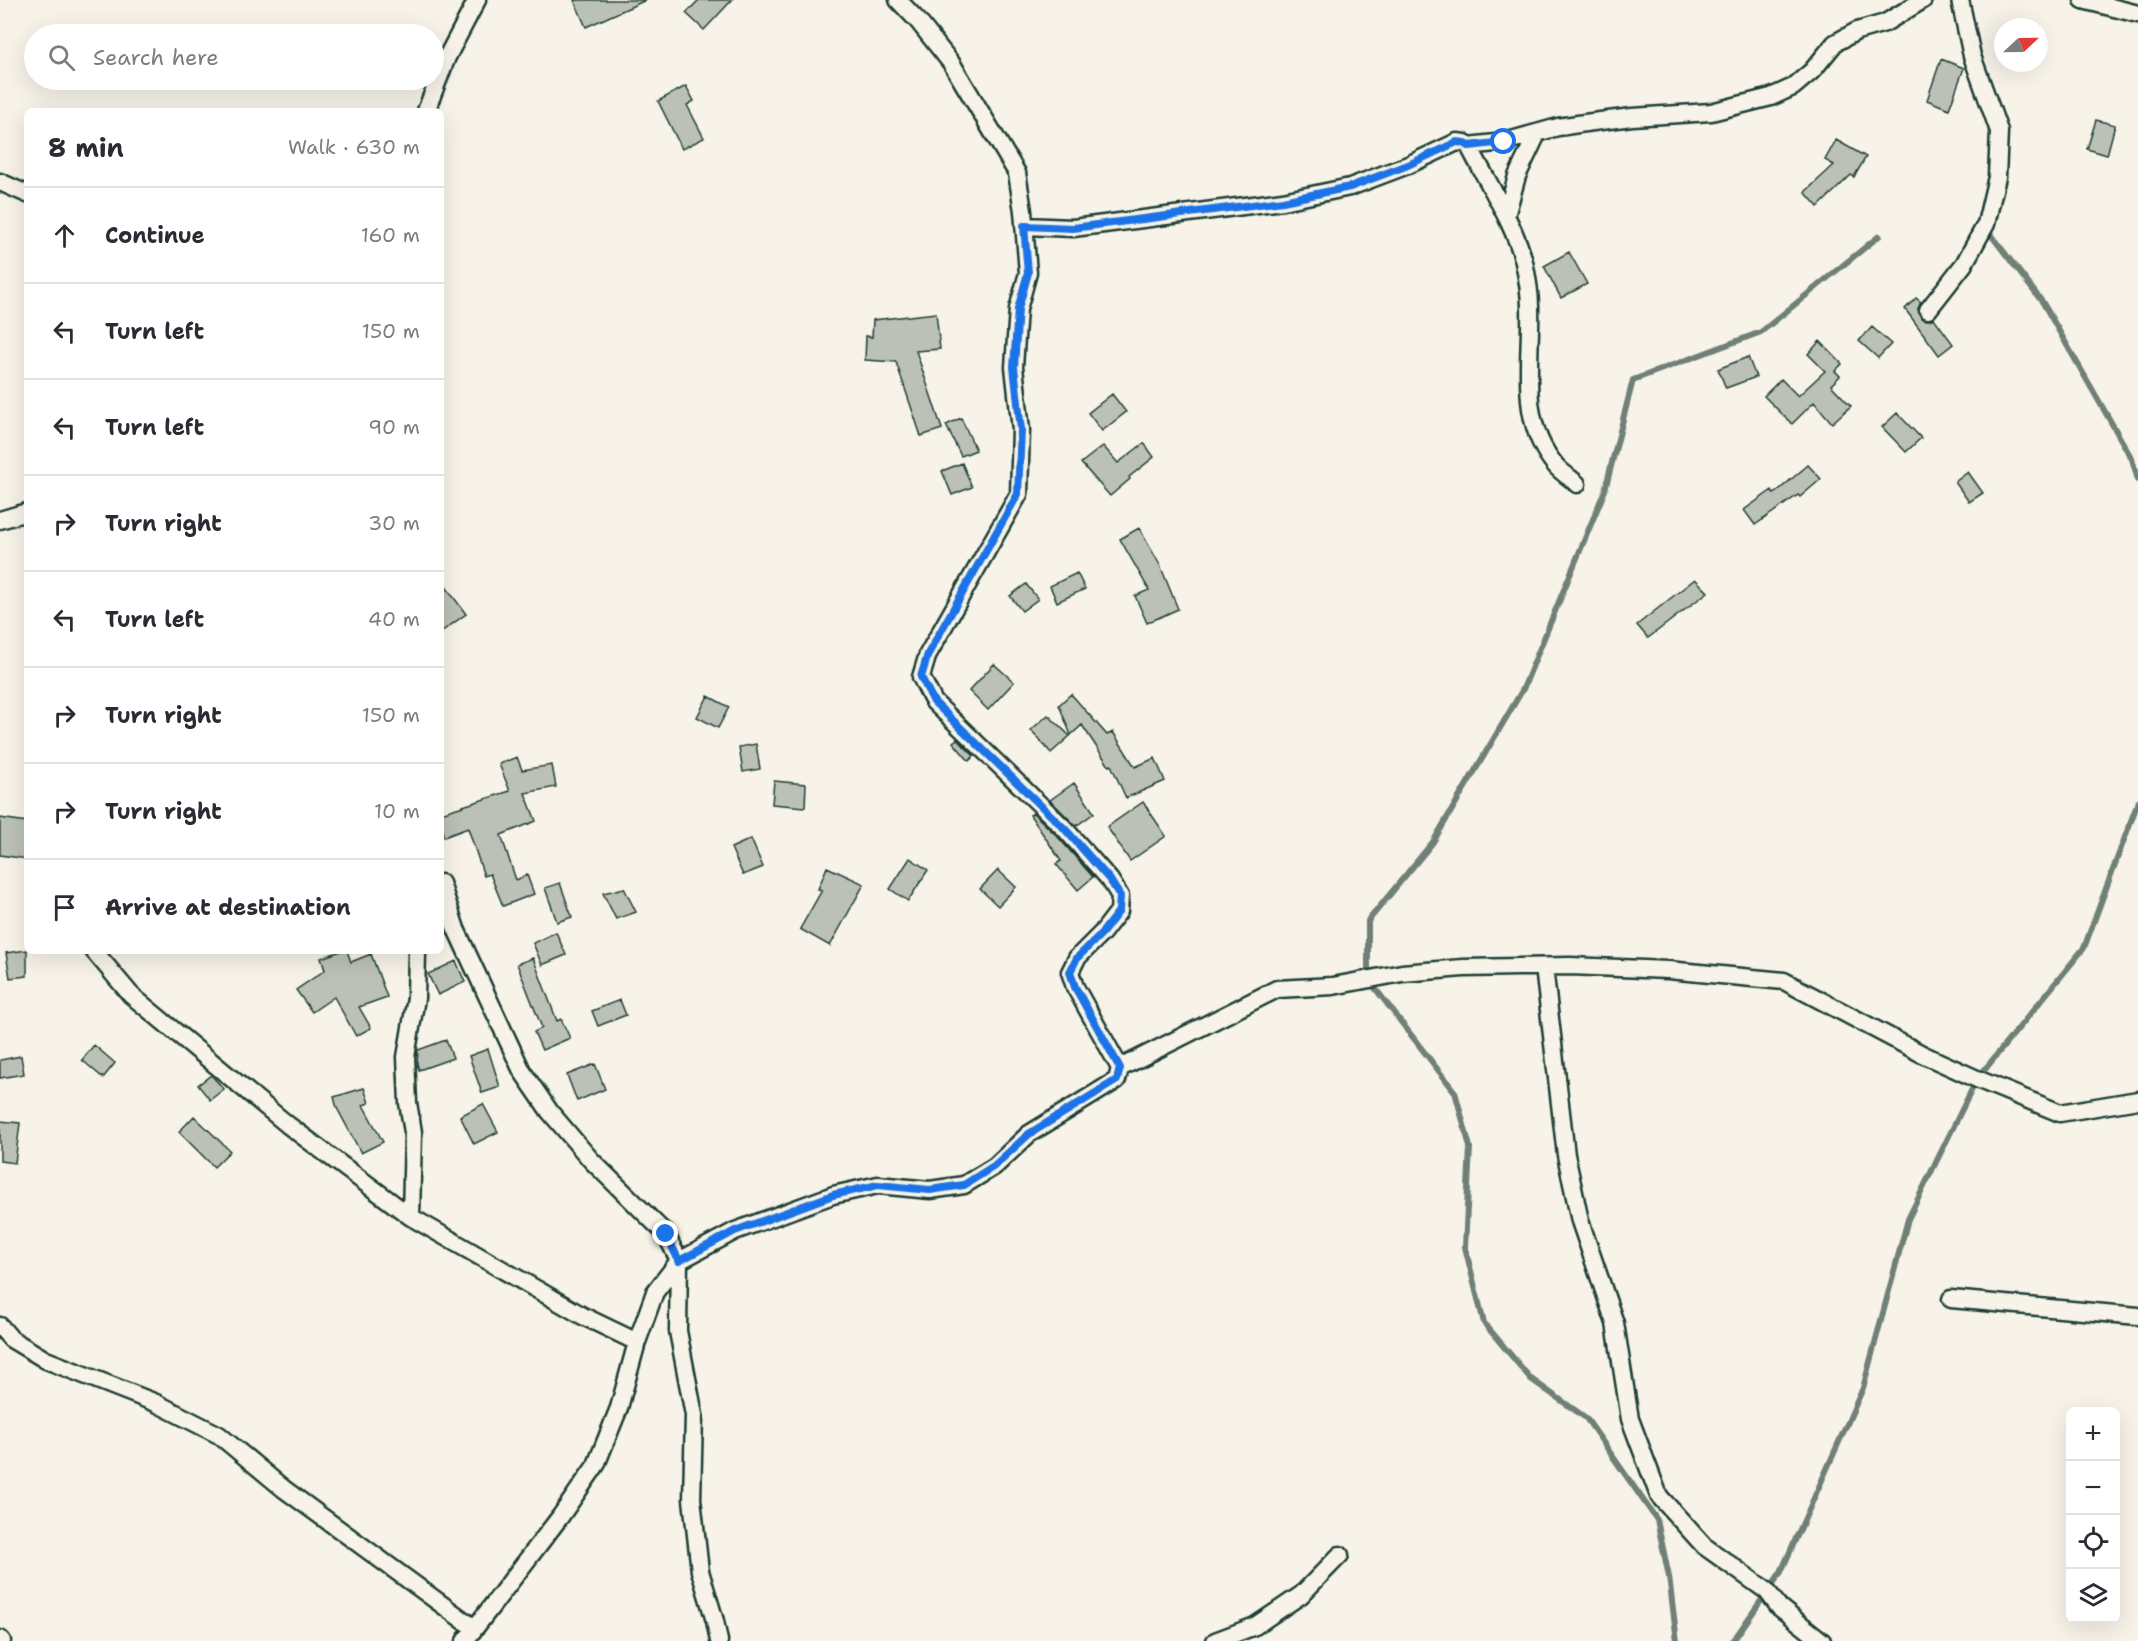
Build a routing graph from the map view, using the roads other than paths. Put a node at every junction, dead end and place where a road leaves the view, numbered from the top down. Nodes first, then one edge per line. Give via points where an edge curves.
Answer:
1 (477, 0) edge
2 (898, 0) edge
3 (1923, 0) edge
4 (1960, 0) edge
5 (2083, 0) edge
6 (2138, 14) edge
7 (444, 65) edge
8 (434, 90) edge
9 (427, 108) edge
10 (1537, 134) junction
11 (1469, 146) junction
12 (0, 182) edge
13 (24, 193) edge
14 (1506, 216) junction
15 (1024, 226) junction
16 (1928, 310) dead end
17 (1577, 484) dead end
18 (24, 513) edge
19 (0, 520) edge
20 (444, 895) edge
21 (97, 954) edge
22 (417, 954) edge
23 (1544, 967) junction
24 (1120, 1068) junction
25 (2138, 1100) edge
26 (411, 1217) junction
27 (679, 1261) junction
28 (1951, 1299) dead end
29 (2138, 1316) edge
30 (0, 1326) edge
31 (637, 1342) junction
32 (1341, 1555) dead end
33 (469, 1635) edge
34 (718, 1641) edge
35 (1215, 1641) edge
36 (1822, 1641) edge

1 - 7 street
2 - 15 street via 952,64 1017,173
3 - 10 street via 1885,23 1835,43 1812,71 1793,87 1771,97 1711,112 1632,117
4 - 16 street via 1972,56 1999,131 1997,177 1986,224 1964,264
5 - 6 street
8 - 9 street
10 - 11 street
10 - 14 street via 1517,176
11 - 14 street
11 - 15 street via 1457,142 1350,187 1283,201 1073,228
12 - 13 street
14 - 17 street via 1524,261 1530,306 1528,396 1538,437 1556,466
15 - 24 street via 1028,273 1018,309 1014,367 1021,430 1018,494 928,654 921,677 934,702 1065,829 1120,896 1119,911 1077,958 1070,972
18 - 19 street
20 - 27 street via 522,1071 591,1160 666,1234
21 - 26 street via 132,995 288,1125
22 - 26 street via 416,998 406,1057 413,1132
23 - 24 street via 1463,968 1333,986 1277,989
23 - 25 street via 1668,970 1784,981 1924,1055 2060,1113
23 - 36 street via 1566,1155 1580,1221 1615,1323 1630,1419 1659,1496 1704,1546 1767,1592 1779,1607
24 - 27 street via 1117,1080 1029,1134 994,1166 964,1185 930,1190 878,1185 833,1195 735,1231
26 - 31 street via 583,1316
27 - 31 street via 655,1292
27 - 34 street via 678,1331 694,1415 692,1499 700,1571
28 - 29 street
30 - 33 street via 11,1339 46,1360 156,1403 219,1435
31 - 33 street via 619,1408 596,1465
32 - 35 street via 1301,1594 1255,1626

